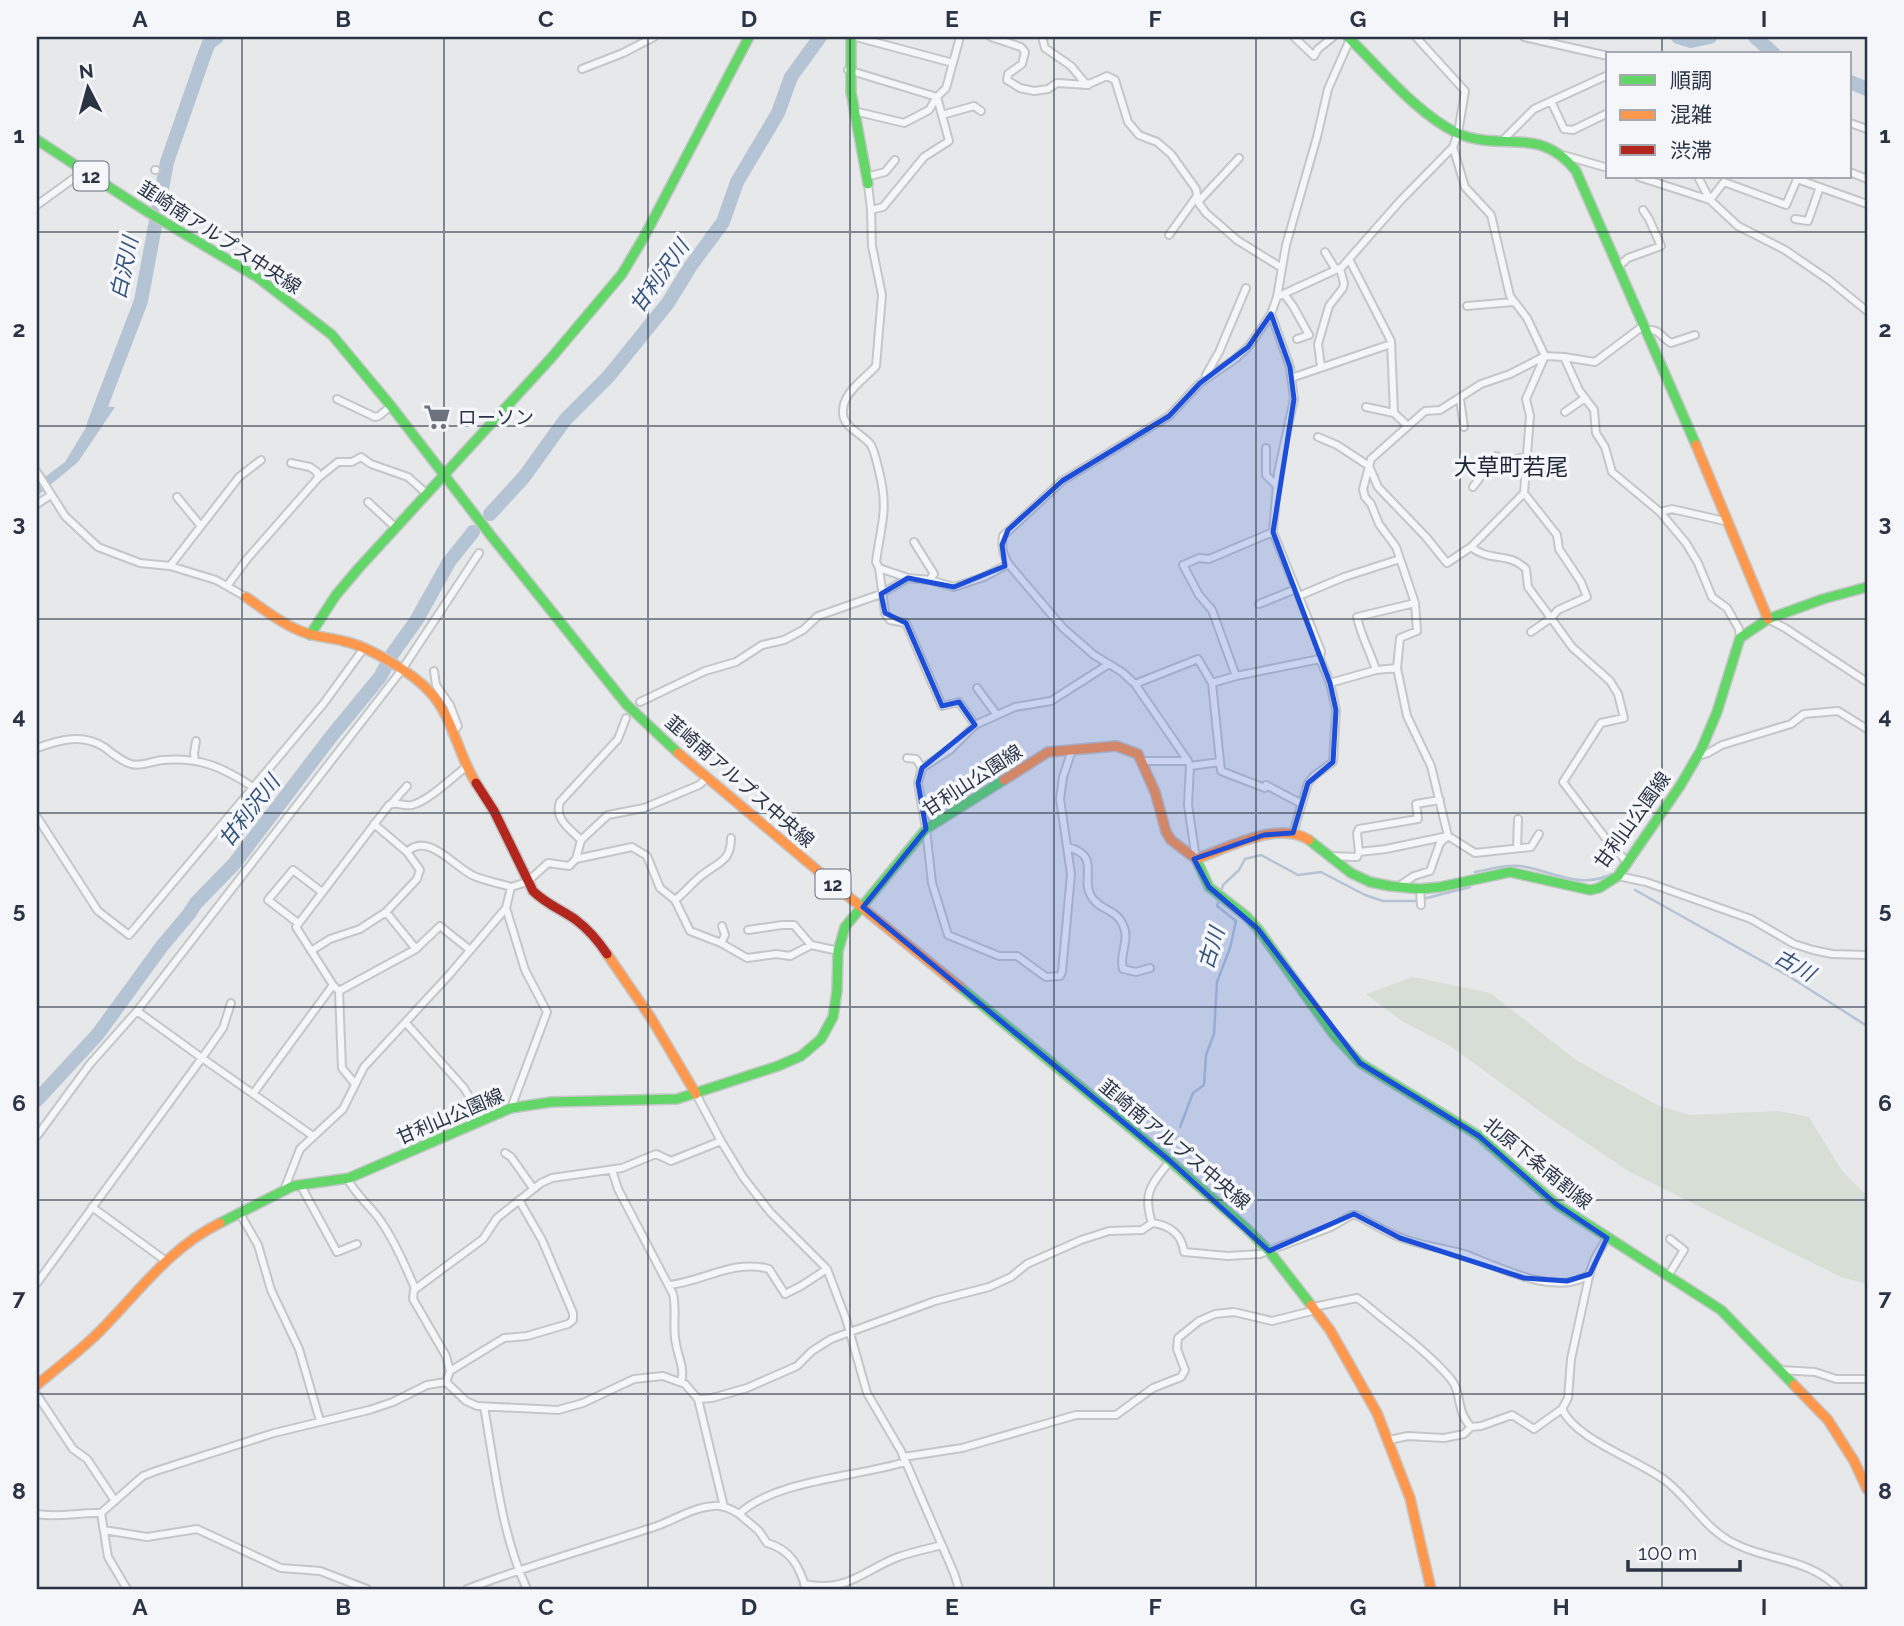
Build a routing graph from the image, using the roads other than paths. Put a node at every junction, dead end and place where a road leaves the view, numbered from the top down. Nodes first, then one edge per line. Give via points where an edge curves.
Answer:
1 (654, 37) edge
2 (749, 37) edge
3 (853, 37) edge
4 (960, 37) edge
5 (991, 37) edge
6 (1042, 37) edge
7 (1294, 37) edge
8 (1334, 37) edge
9 (1350, 37) edge
10 (1416, 37) edge
11 (1524, 37) edge
12 (1606, 56) edge
13 (953, 63) junction
14 (582, 69) dead end
15 (848, 70) junction
16 (1606, 76) edge
17 (1089, 85) junction
18 (937, 97) junction
19 (1551, 101) junction
20 (854, 111) junction
21 (981, 111) dead end
22 (1606, 114) edge
23 (942, 115) junction
24 (1458, 133) junction
25 (37, 140) edge
26 (1503, 140) junction
27 (1452, 147) junction
28 (1563, 155) junction
29 (1239, 158) dead end
30 (895, 160) dead end
31 (1606, 167) edge
32 (84, 171) junction
33 (1642, 178) edge
34 (1699, 178) edge
35 (1797, 178) edge
36 (1726, 179) edge
37 (867, 180) junction
38 (1821, 187) junction
39 (1198, 199) junction
40 (1710, 200) junction
41 (1867, 204) edge
42 (37, 205) edge
43 (871, 210) junction
44 (1643, 210) dead end
45 (1795, 219) dead end
46 (1169, 235) dead end
47 (1325, 252) dead end
48 (1349, 259) junction
49 (1282, 268) junction
50 (1617, 268) junction
51 (1338, 270) junction
52 (1246, 288) dead end
53 (1281, 295) junction
54 (1513, 302) junction
55 (1467, 306) dead end
56 (1867, 311) edge
57 (1271, 314) junction
58 (1644, 329) junction
59 (1695, 335) dead end
60 (1297, 339) dead end
61 (1391, 344) junction
62 (1545, 356) junction
63 (1564, 358) junction
64 (1321, 367) junction
65 (1292, 378) junction
66 (1203, 380) junction
67 (1586, 398) junction
68 (337, 399) dead end
69 (1460, 399) junction
70 (391, 406) junction
71 (1366, 407) dead end
72 (1565, 412) dead end
73 (1394, 413) junction
74 (1408, 426) junction
75 (1464, 427) dead end
76 (1318, 437) dead end
77 (1266, 448) dead end
78 (1525, 457) junction
79 (261, 460) dead end
80 (291, 463) dead end
81 (1369, 466) junction
82 (37, 472) edge
83 (445, 475) junction
84 (318, 478) junction
85 (1277, 486) junction
86 (1474, 487) dead end
87 (1524, 493) junction
88 (50, 494) junction
89 (427, 494) junction
90 (177, 497) dead end
91 (368, 502) dead end
92 (37, 504) edge
93 (1660, 512) junction
94 (1729, 522) junction
95 (200, 525) junction
96 (396, 528) junction
97 (1273, 532) junction
98 (914, 542) dead end
99 (1471, 547) junction
100 (479, 552) dead end
101 (1400, 559) junction
102 (1009, 564) junction
103 (170, 566) junction
104 (879, 568) junction
105 (908, 578) junction
106 (929, 580) junction
107 (227, 586) junction
108 (1867, 587) edge
109 (1296, 589) junction
110 (881, 593) junction
111 (246, 597) joint
112 (1299, 597) junction
113 (1415, 603) junction
114 (1259, 604) dead end
115 (1551, 618) junction
116 (1768, 619) junction
117 (1531, 632) dead end
118 (310, 635) junction
119 (1740, 638) junction
120 (364, 648) junction
121 (1320, 659) junction
122 (1109, 664) junction
123 (1397, 668) junction
124 (1376, 670) junction
125 (401, 671) junction
126 (434, 671) dead end
127 (1237, 676) junction
128 (1867, 682) edge
129 (1330, 683) junction
130 (1135, 684) junction
131 (1212, 684) junction
132 (977, 688) dead end
133 (640, 702) dead end
134 (997, 715) junction
135 (626, 718) dead end
136 (975, 725) junction
137 (1867, 729) edge
138 (452, 733) junction
139 (197, 741) dead end
140 (37, 748) edge
141 (1072, 750) junction
142 (1698, 756) junction
143 (907, 758) dead end
144 (195, 761) junction
145 (1143, 761) junction
146 (1220, 762) junction
147 (1189, 763) junction
148 (466, 767) junction
149 (922, 768) junction
150 (707, 778) junction
151 (407, 786) dead end
152 (253, 787) junction
153 (1440, 800) junction
154 (1406, 801) dead end
155 (1302, 804) junction
156 (1416, 804) junction
157 (389, 805) junction
158 (37, 817) edge
159 (1518, 819) dead end
160 (374, 824) junction
161 (926, 830) junction
162 (1293, 833) junction
163 (1539, 834) dead end
164 (1448, 836) junction
165 (731, 838) dead end
166 (581, 840) junction
167 (1067, 848) junction
168 (1517, 848) junction
169 (407, 852) junction
170 (1359, 852) junction
171 (1328, 856) junction
172 (576, 859) junction
173 (1196, 859) junction
174 (1626, 861) junction
175 (1618, 876) junction
176 (527, 882) junction
177 (511, 887) junction
178 (1398, 887) junction
179 (323, 892) junction
180 (1420, 892) junction
181 (675, 900) junction
182 (1421, 905) dead end
183 (863, 907) junction
184 (506, 908) junction
185 (386, 912) junction
186 (298, 923) junction
187 (722, 926) dead end
188 (748, 930) dead end
189 (721, 943) junction
190 (811, 944) junction
191 (416, 949) junction
192 (470, 950) junction
193 (311, 951) junction
194 (839, 951) junction
195 (1867, 955) edge
196 (1150, 968) dead end
197 (333, 985) junction
198 (339, 991) junction
199 (231, 1003) dead end
200 (137, 1011) junction
201 (405, 1023) junction
202 (202, 1058) junction
203 (355, 1084) junction
204 (253, 1094) junction
205 (696, 1094) junction
206 (511, 1108) junction
207 (483, 1119) junction
208 (37, 1136) edge
209 (313, 1136) junction
210 (721, 1141) junction
211 (505, 1153) dead end
212 (1170, 1161) junction
213 (612, 1170) junction
214 (347, 1178) junction
215 (300, 1184) junction
216 (533, 1188) junction
217 (284, 1190) junction
218 (519, 1200) junction
219 (92, 1207) junction
220 (239, 1212) junction
221 (1152, 1223) junction
222 (1607, 1238) junction
223 (1670, 1239) dead end
224 (357, 1244) dead end
225 (1269, 1251) junction
226 (166, 1261) junction
227 (827, 1269) junction
228 (1590, 1274) junction
229 (1668, 1276) junction
230 (37, 1283) edge
231 (670, 1285) junction
232 (415, 1288) junction
233 (1314, 1309) junction
234 (850, 1333) junction
235 (1780, 1370) junction
236 (450, 1371) junction
237 (1867, 1379) edge
238 (446, 1382) junction
239 (681, 1382) junction
240 (37, 1385) edge
241 (37, 1395) edge
242 (698, 1399) junction
243 (484, 1407) junction
244 (1563, 1409) junction
245 (320, 1421) junction
246 (1471, 1427) junction
247 (1389, 1440) junction
248 (904, 1459) junction
249 (1867, 1489) edge
250 (115, 1501) junction
251 (724, 1507) junction
252 (101, 1513) junction
253 (37, 1514) edge
254 (739, 1514) junction
255 (104, 1530) junction
256 (942, 1545) junction
257 (518, 1570) junction
258 (805, 1587) edge
259 (127, 1589) edge
260 (367, 1589) edge
261 (467, 1589) edge
262 (527, 1589) edge
263 (958, 1589) edge
264 (1431, 1589) edge
265 (1839, 1589) edge

1 - 14 street
2 - 83 main road via 622,274
3 - 13 street
3 - 15 main road
4 - 13 street
5 - 17 street via 1025,52 1022,64 1008,74 1013,85 1034,91 1057,83
6 - 17 street via 1045,48
7 - 8 street via 1314,56
9 - 24 main road via 1425,109
9 - 49 street via 1328,89
10 - 24 street via 1465,91
11 - 12 street
13 - 18 street via 946,88
15 - 18 street
15 - 20 main road
16 - 19 street
17 - 39 street via 1107,76 1115,80 1132,127 1171,154
18 - 20 street via 929,110 904,124
18 - 23 street
19 - 22 street via 1564,129 1573,130
19 - 26 street via 1534,109
20 - 37 main road
21 - 23 street via 974,106
23 - 43 street via 949,141 924,157 883,207
24 - 26 main road
24 - 27 street
25 - 32 main road, 韮崎南アルプス中央線 / 12
26 - 28 main road via 1542,145
27 - 48 street
27 - 54 street via 1465,187 1491,215
28 - 31 street
28 - 50 main road via 1576,171
29 - 39 street
30 - 37 street via 885,172
32 - 42 street
32 - 70 main road, 韮崎南アルプス中央線 / 12 via 294,304 332,335
33 - 40 street
34 - 40 street
35 - 36 street via 1786,205
35 - 38 street
36 - 40 street
37 - 43 street
38 - 41 street
38 - 45 street via 1808,221
39 - 46 street
39 - 49 street via 1206,213 1237,240
40 - 56 street via 1738,226 1796,258
43 - 104 street via 872,246 882,295 876,366 854,387 843,414 847,425 872,448 885,498 876,562
44 - 50 street via 1661,246 1628,258
47 - 51 street
48 - 51 street
48 - 61 street
49 - 53 street
50 - 58 main road
51 - 53 street
51 - 64 street via 1345,283 1329,306 1318,344
52 - 66 street
53 - 57 street
53 - 60 street via 1309,335
54 - 55 street
54 - 62 street via 1527,318
57 - 65 street
57 - 66 street via 1248,347
58 - 59 street via 1657,331 1671,343
58 - 63 street via 1595,362
58 - 94 main road
61 - 64 street
61 - 73 street
62 - 63 street
62 - 69 street via 1480,384
62 - 78 street via 1527,399 1531,416
63 - 67 street
64 - 65 street
65 - 85 street via 1294,399
66 - 102 street via 1170,416 1062,481 1008,530 1002,545
67 - 72 street
67 - 93 street via 1594,410 1596,433 1612,472
68 - 70 street via 375,417
69 - 74 street via 1440,410 1426,411
69 - 75 street
70 - 83 main road, 韮崎南アルプス中央線 / 12
71 - 73 street
73 - 74 street
74 - 81 street
76 - 81 street
77 - 85 street via 1266,475
78 - 86 street via 1507,460 1496,456
78 - 87 street
79 - 95 street via 239,477
80 - 84 street via 310,467
81 - 99 street via 1378,487 1447,564
81 - 101 street via 1365,498
82 - 88 street
83 - 89 main road
83 - 150 main road, 韮崎南アルプス中央線 / 12 via 626,704
84 - 89 street via 338,462 361,457 408,477
84 - 107 street
85 - 97 street
87 - 99 street
87 - 115 street via 1557,535 1559,549 1587,597
88 - 92 street
88 - 103 street via 65,516 98,547 141,563
89 - 96 main road
90 - 95 street
91 - 96 street
93 - 94 street via 1672,509
93 - 119 street via 1686,543 1712,597 1727,608
94 - 116 main road
95 - 103 street
96 - 118 main road via 336,595
97 - 109 street
97 - 127 street via 1183,565 1212,610
98 - 106 street via 934,574
99 - 115 street via 1482,556 1521,564 1532,596
100 - 125 street
101 - 112 street
101 - 113 street
102 - 106 street via 954,587
102 - 122 street via 1063,628
103 - 107 street
104 - 105 street
104 - 110 street
105 - 106 street
105 - 110 street
107 - 111 street
108 - 116 main road
109 - 112 street
109 - 114 street
110 - 133 street via 818,616 784,640 762,645 736,662 705,671
110 - 136 street via 890,620 906,623 942,706 959,702
111 - 118 main road
112 - 121 street via 1321,651
113 - 123 street via 1417,631 1399,638
113 - 124 street via 1357,617
115 - 117 street
115 - 174 street via 1618,694 1624,718 1601,723 1563,782
116 - 119 main road
116 - 128 street
118 - 120 main road
119 - 142 main road, 甘利山公園線
120 - 125 main road
120 - 152 street
121 - 127 street
121 - 129 street
122 - 130 street
122 - 134 street via 1051,701
123 - 124 street
123 - 153 street via 1407,716
124 - 129 street
125 - 138 main road via 431,693
125 - 200 street
126 - 138 street via 436,685 457,726
127 - 131 street
129 - 155 street via 1336,710 1333,762 1308,783
130 - 131 street via 1198,659
130 - 147 street
131 - 146 street
132 - 134 street
134 - 136 street
135 - 166 street via 618,739 559,802 559,818
136 - 149 street via 950,750
137 - 142 street via 1838,711 1804,714 1791,724
138 - 148 main road
139 - 144 street
140 - 144 street via 80,739 97,743 133,765
141 - 145 main road, 甘利山公園線 via 1115,746 1138,754
141 - 161 main road, 甘利山公園線 via 1048,752
141 - 167 street via 1060,799
142 - 174 main road, 甘利山公園線
143 - 149 street via 916,759
144 - 152 street via 224,768
145 - 147 street
145 - 173 main road via 1166,832
146 - 147 street
146 - 155 street via 1221,771
147 - 173 street via 1188,805
148 - 157 street via 412,805
148 - 176 main road via 494,811
149 - 161 street via 918,783
150 - 166 street via 644,808 608,815
150 - 183 main road, 韮崎南アルプス中央線 / 12
151 - 157 street
152 - 158 street via 129,935 98,911
153 - 156 street
153 - 164 street
154 - 156 street
155 - 162 street
156 - 170 street via 1418,819 1359,829
157 - 160 street
159 - 168 street
160 - 169 street
160 - 179 street
161 - 167 street via 932,883 948,935 999,956 1017,956 1046,977 1062,972 1071,874
161 - 183 main road, 甘利山公園線
162 - 171 main road, 甘利山公園線
162 - 173 main road via 1264,835
163 - 168 street via 1531,847
164 - 168 street via 1475,853
164 - 170 street
164 - 178 street via 1440,843 1430,871
165 - 181 street via 731,850 719,866 704,873
166 - 172 street
167 - 196 street via 1086,858 1093,899 1122,922 1124,969
169 - 177 street via 413,846 430,848 471,875
169 - 185 street via 420,870 417,879
170 - 171 street via 1357,857
171 - 178 main road, 甘利山公園線 via 1370,882
172 - 176 street via 569,866 548,863
172 - 181 street via 632,847 647,856 660,888
173 - 222 main road, 北原下条南割線 via 1209,887 1258,929 1334,1035 1360,1063 1479,1136 1556,1204
174 - 175 main road, 甘利山公園線
175 - 180 main road, 甘利山公園線 via 1590,890 1510,872
175 - 195 street via 1751,919 1794,944 1832,954
176 - 177 street
176 - 205 main road via 542,900 577,921 599,942
177 - 184 street
178 - 180 main road, 甘利山公園線
179 - 186 street
179 - 186 street via 293,870 268,900
180 - 182 street
181 - 189 street via 690,930
183 - 194 main road, 甘利山公園線 via 840,934
183 - 212 main road, 韮崎南アルプス中央線 / 12
184 - 192 street
184 - 206 street via 525,970 547,1012
185 - 191 street
185 - 193 street
186 - 193 street
187 - 189 street via 725,935
188 - 190 street via 794,925
189 - 190 street via 747,958 790,956
190 - 194 street
191 - 192 street via 440,926
191 - 198 street
192 - 201 street
193 - 197 street
194 - 205 main road, 甘利山公園線 via 836,1009 820,1040 796,1059
197 - 198 street
197 - 204 street
198 - 203 street via 342,1068
199 - 202 street via 223,1028
200 - 202 street
200 - 208 street via 90,1064
201 - 203 street
201 - 207 street via 464,1088
202 - 204 street
202 - 219 street
203 - 209 street via 343,1109
204 - 209 street
205 - 206 main road, 甘利山公園線 via 673,1100 558,1100
205 - 210 street
206 - 207 main road, 甘利山公園線
207 - 214 main road, 甘利山公園線
209 - 217 street via 300,1149
210 - 213 street via 671,1161 656,1154
210 - 227 street via 770,1212
211 - 216 street
212 - 221 street via 1148,1192
212 - 225 main road, 韮崎南アルプス中央線 / 12
213 - 216 street via 552,1178
213 - 231 street
214 - 215 main road, 甘利山公園線
214 - 232 street via 390,1234
215 - 217 main road, 甘利山公園線
215 - 224 street via 337,1252
216 - 218 street
217 - 220 main road, 甘利山公園線
218 - 232 street via 497,1218 483,1239
218 - 236 street via 542,1240 573,1320 527,1336 504,1338
219 - 226 street
219 - 230 street
220 - 226 main road, 甘利山公園線 via 192,1238
220 - 245 street via 258,1245 271,1290 299,1349
221 - 225 street via 1170,1227 1184,1252 1228,1256
221 - 234 street via 1142,1230 1095,1235 1027,1264 989,1287 935,1301
222 - 228 street
222 - 229 main road, 北原下条南割線
223 - 229 street via 1684,1250
225 - 228 street via 1352,1215 1400,1238 1465,1255 1524,1278 1567,1281
225 - 233 main road, 韮崎南アルプス中央線 / 12
226 - 240 main road, 甘利山公園線 via 98,1333
227 - 231 street via 785,1294 769,1269 758,1266 739,1266
227 - 234 street
228 - 244 street
229 - 235 main road, 北原下条南割線 via 1721,1310
231 - 239 street via 676,1306 674,1337 683,1370
232 - 236 street via 413,1299
233 - 246 street via 1357,1298 1364,1303 1426,1351 1452,1380 1462,1415
233 - 247 main road, 韮崎南アルプス中央線 / 12 via 1354,1370
233 - 248 street via 1280,1321 1225,1312 1199,1321 1178,1338 1185,1370 1181,1377 1153,1388 1116,1415 1076,1415 962,1448
234 - 242 street via 821,1344 797,1366 747,1388
234 - 248 street via 867,1393
235 - 237 street
235 - 249 main road, 北原下条南割線 via 1828,1420
236 - 238 street
238 - 243 street via 466,1401
238 - 245 street via 426,1385 369,1410
239 - 242 street
239 - 243 street via 663,1376 634,1379 558,1410
241 - 250 street
242 - 251 street
243 - 257 street
244 - 246 street via 1534,1429 1512,1415
244 - 265 street via 1592,1439 1668,1483 1726,1539 1818,1571
245 - 250 street via 143,1476
246 - 247 street via 1464,1434 1444,1438
247 - 264 main road, 韮崎南アルプス中央線 / 12 via 1413,1508
248 - 254 street via 763,1497
248 - 256 street
250 - 252 street
251 - 254 street
251 - 257 street via 704,1508
252 - 253 street
252 - 255 street
254 - 258 street via 767,1543 791,1556
255 - 259 street via 108,1557
255 - 260 street via 147,1537 197,1530 281,1568 320,1571
256 - 258 street via 898,1557 849,1583
256 - 263 street
257 - 261 street
257 - 262 street

